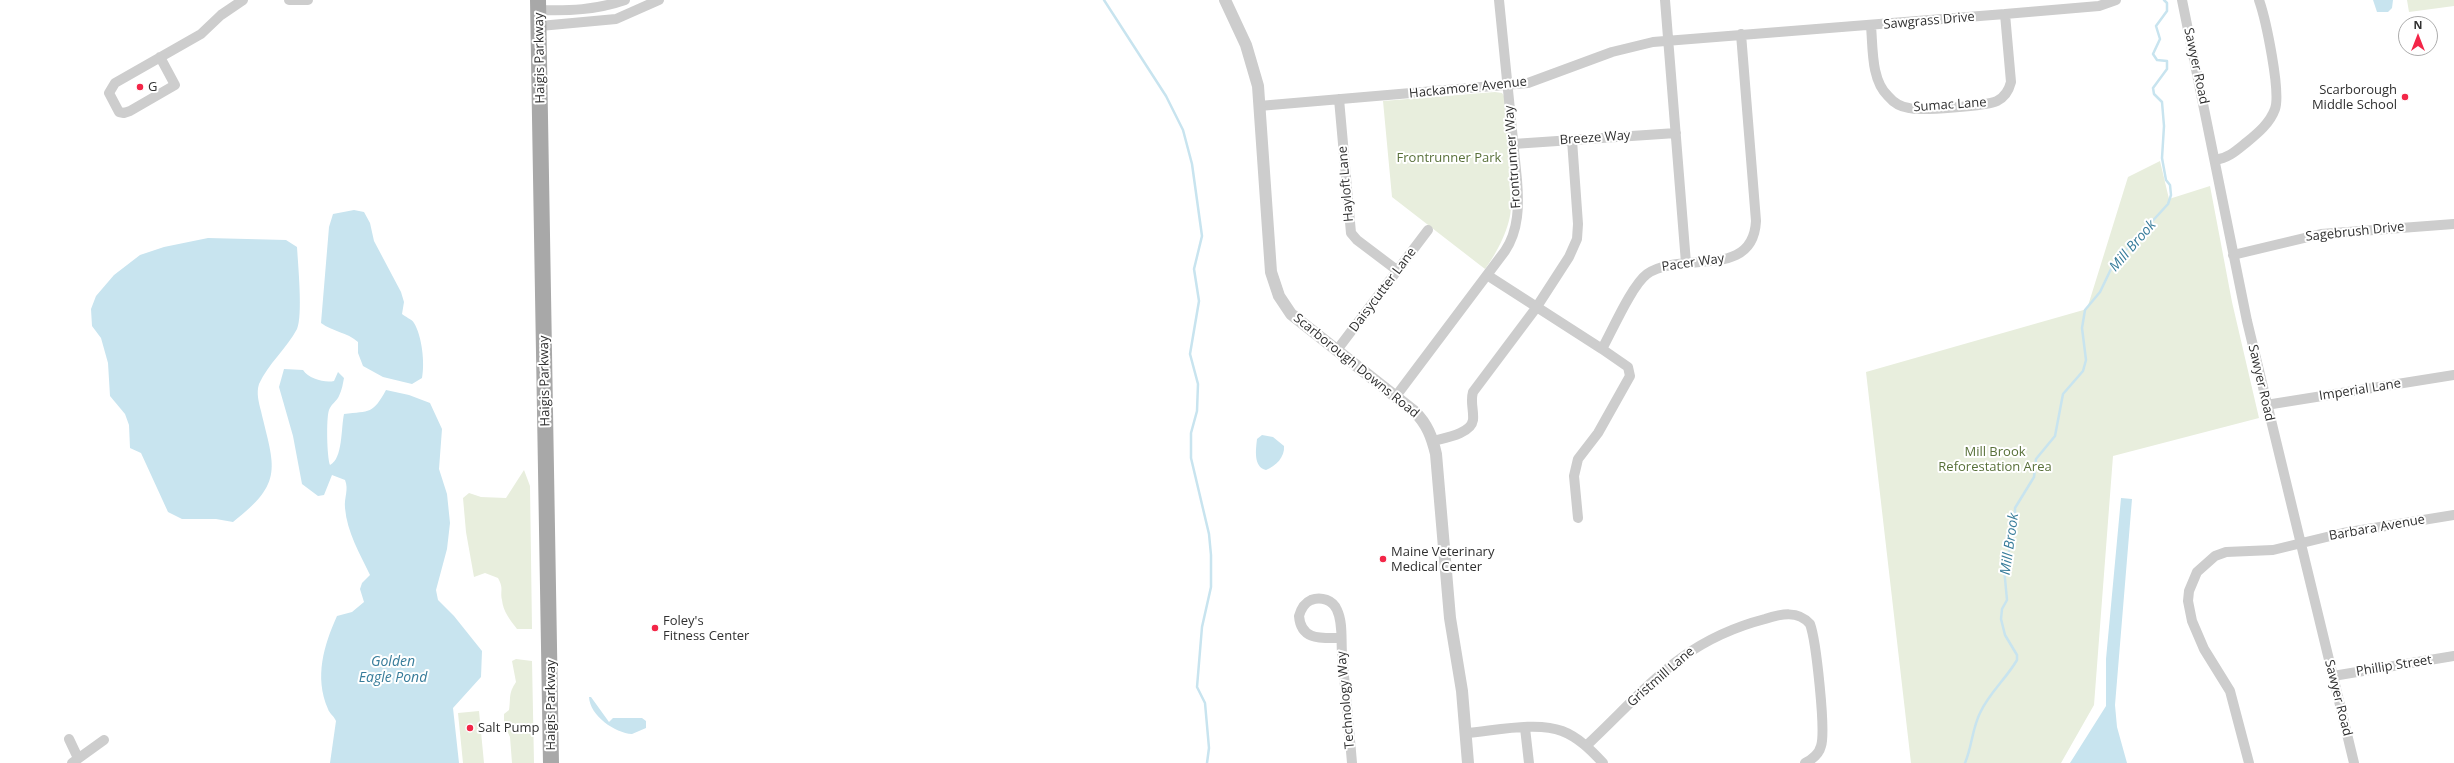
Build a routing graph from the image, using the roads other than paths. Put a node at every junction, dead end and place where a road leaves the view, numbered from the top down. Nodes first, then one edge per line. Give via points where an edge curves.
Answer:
1 (243, 0) edge
2 (289, 0) edge
3 (308, 0) edge
4 (625, 0) edge
5 (659, 0) edge
6 (1225, 0) edge
7 (1499, 0) edge
8 (1665, 0) edge
9 (2116, 0) edge
10 (2182, 0) edge
11 (2260, 0) edge
12 (539, 12) edge
13 (2005, 14) junction
14 (1871, 26) junction
15 (1741, 34) junction
16 (1669, 40) junction
17 (160, 57) junction
18 (1508, 86) junction
19 (1340, 99) junction
20 (1259, 106) junction
21 (1676, 133) junction
22 (1572, 140) junction
23 (1513, 144) junction
24 (2215, 160) junction
25 (2454, 224) edge
26 (1428, 230) dead end
27 (2233, 255) junction
28 (1686, 263) junction
29 (1398, 271) junction
30 (1487, 275) junction
31 (1536, 308) junction
32 (1602, 349) junction
33 (1337, 350) junction
34 (2454, 374) edge
35 (1396, 396) junction
36 (2266, 405) junction
37 (1433, 441) junction
38 (2454, 516) edge
39 (1578, 518) dead end
40 (2301, 542) junction
41 (1341, 638) junction
42 (2454, 656) edge
43 (2333, 676) junction
44 (1525, 728) junction
45 (1466, 733) junction
46 (69, 739) dead end
47 (104, 740) dead end
48 (1586, 746) junction
49 (75, 761) edge
50 (552, 763) edge
51 (1352, 763) edge
52 (1468, 763) edge
53 (1529, 763) edge
54 (1603, 763) edge
55 (1805, 763) edge
56 (2249, 763) edge
57 (2354, 763) edge

1 - 17 street via 221,15 201,34
2 - 3 street
4 - 12 street via 605,7 577,11
5 - 12 street via 616,19
6 - 20 street, Scarborough Downs Road via 1252,61
7 - 18 street, Frontrunner Way
8 - 16 street
9 - 13 street, Sawgrass Drive via 2099,6
10 - 24 street, Sawyer Road
11 - 24 street via 2276,84 2276,105 2255,136 2229,156
12 - 50 main road, Haigis Parkway
13 - 14 street, Sawgrass Drive
13 - 14 street, Sumac Lane via 2011,82 2002,98 1986,104 1915,109 1903,107 1892,100 1885,93 1878,78
14 - 15 street, Sawgrass Drive
15 - 16 street, Hackamore Avenue
15 - 28 street, Pacer Way via 1756,229 1750,243 1735,256
16 - 18 street, Hackamore Avenue via 1612,52 1549,77
16 - 21 street
17 - 17 street via 110,88 110,97 119,112 130,111 175,85
18 - 19 street, Hackamore Avenue
18 - 23 street, Frontrunner Way
19 - 20 street, Hackamore Avenue
19 - 29 street, Hayloft Lane via 1351,233
20 - 33 street, Scarborough Downs Road via 1274,286 1290,314
21 - 22 street, Breeze Way
21 - 28 street
22 - 23 street, Breeze Way
22 - 31 street via 1577,239 1569,257
23 - 30 street, Frontrunner Way via 1519,205 1516,224 1511,242
24 - 27 street, Sawyer Road
25 - 27 street, Sagebrush Drive via 2321,234
26 - 29 street, Daisycutter Lane
27 - 36 street, Sawyer Road
28 - 32 street, Pacer Way via 1656,268 1640,280
29 - 33 street, Daisycutter Lane
30 - 31 street
30 - 35 street, Frontrunner Way
31 - 32 street
31 - 37 street via 1473,392 1473,420 1470,426
32 - 39 street via 1628,367 1630,376 1598,433 1578,459 1574,476
33 - 35 street, Scarborough Downs Road
34 - 36 street, Imperial Lane
35 - 37 street, Scarborough Downs Road via 1423,421
36 - 40 street, Sawyer Road
37 - 45 street, Scarborough Downs Road via 1450,618
38 - 40 street, Barbara Avenue
40 - 43 street, Sawyer Road
40 - 56 street, Barbara Avenue via 2273,550 2226,552 2216,556 2197,572 2189,591 2192,621 2204,649 2230,691
41 - 41 street, Technology Way via 1339,617 1334,605 1317,598 1305,604 1299,616 1302,630 1307,635
41 - 51 street, Technology Way
42 - 43 street, Phillip Street
43 - 57 street, Sawyer Road
44 - 45 street
44 - 48 street via 1561,730
44 - 53 street
45 - 52 street, Scarborough Downs Road
46 - 49 street
47 - 49 street
48 - 54 street
48 - 55 street, Gristmill Lane via 1652,682 1697,645 1744,625 1790,614 1801,617 1810,624 1819,680 1823,740 1817,754

